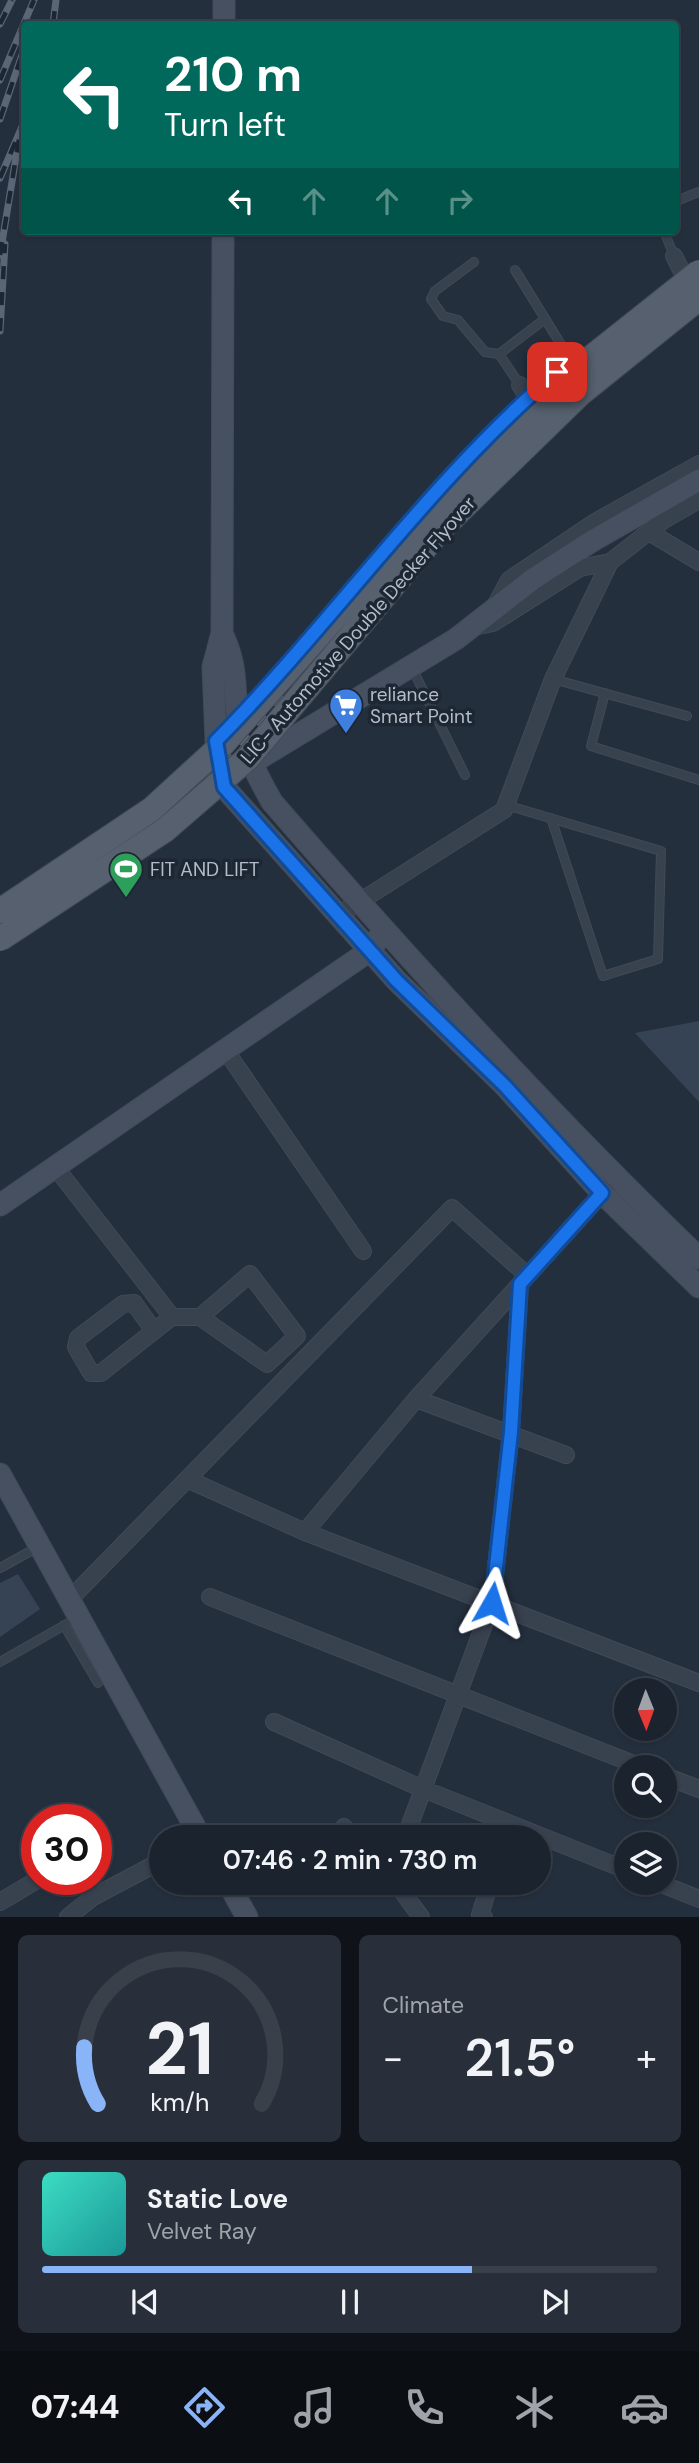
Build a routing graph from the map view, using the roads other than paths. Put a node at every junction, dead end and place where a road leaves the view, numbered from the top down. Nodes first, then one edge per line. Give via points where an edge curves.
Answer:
1 (224, 0) edge
2 (224, 21) edge
3 (699, 192) edge
4 (679, 200) edge
5 (223, 235) edge
6 (667, 235) edge
7 (474, 262) dead end
8 (689, 266) edge
9 (515, 270) dead end
10 (699, 298) edge
11 (699, 306) edge
12 (545, 319) junction
13 (499, 354) junction
14 (568, 355) junction
15 (524, 391) junction
16 (699, 464) edge
17 (699, 480) edge
18 (699, 500) edge
19 (649, 532) junction
20 (610, 562) junction
21 (699, 562) edge
22 (494, 607) junction
23 (469, 628) junction
24 (222, 633) junction
25 (412, 667) junction
26 (553, 679) junction
27 (605, 693) junction
28 (687, 716) dead end
29 (239, 718) junction
30 (216, 741) junction
31 (250, 764) junction
32 (465, 775) dead end
33 (699, 780) edge
34 (224, 787) junction
35 (506, 805) junction
36 (551, 818) junction
37 (360, 900) junction
38 (0, 902) edge
39 (0, 911) edge
40 (340, 914) junction
41 (384, 929) junction
42 (0, 939) edge
43 (0, 948) edge
44 (372, 949) junction
45 (226, 1051) junction
46 (56, 1168) junction
47 (608, 1186) junction
48 (0, 1205) edge
49 (363, 1251) dead end
50 (698, 1255) edge
51 (524, 1280) junction
52 (699, 1287) edge
53 (172, 1317) junction
54 (200, 1317) junction
55 (154, 1331) junction
56 (416, 1399) junction
57 (511, 1432) junction
58 (566, 1455) dead end
59 (0, 1474) edge
60 (189, 1480) junction
61 (7, 1503) edge
62 (305, 1532) junction
63 (40, 1545) junction
64 (0, 1568) edge
65 (210, 1597) dead end
66 (492, 1603) junction
67 (72, 1613) junction
68 (0, 1661) edge
69 (99, 1683) dead end
70 (699, 1683) edge
71 (458, 1694) junction
72 (274, 1722) dead end
73 (614, 1756) edge
74 (677, 1781) edge
75 (423, 1789) junction
76 (699, 1789) edge
77 (194, 1825) edge
78 (410, 1825) edge
79 (493, 1825) edge
80 (551, 1846) edge
81 (614, 1866) edge
82 (149, 1867) edge
83 (21, 1890) edge
84 (677, 1890) edge
85 (235, 1895) edge
86 (405, 1895) edge
87 (487, 1895) edge
88 (93, 1897) joint
89 (699, 1899) edge
90 (0, 1902) edge
91 (481, 1916) edge
92 (68, 1917) edge
93 (247, 1917) edge
94 (421, 1917) edge

1 - 2 main road
3 - 4 lane
5 - 24 main road
6 - 8 lane
7 - 13 lane via 431,299 443,316 458,320 485,352
8 - 14 main road
8 - 39 main road, LIC- Automotive Double Decker Flyover, bridge via 553,388 425,515 223,744 152,809
9 - 12 lane
10 - 42 main road, LIC- Automotive Double Decker Flyover, bridge via 581,393 440,530 248,758 165,830
11 - 31 main road via 586,395 445,535
12 - 13 lane
12 - 14 lane
13 - 15 lane
14 - 15 main road
15 - 29 main road
16 - 22 street via 595,522 509,580
17 - 22 main road via 592,541
18 - 19 street
19 - 20 street
19 - 21 street
20 - 23 street via 580,568 493,623
20 - 26 street
22 - 23 main road
23 - 25 main road
24 - 29 main road via 234,660
24 - 30 main road via 213,667
25 - 31 main road
25 - 32 lane
26 - 27 lane
26 - 35 street
27 - 28 lane
27 - 33 lane via 591,746
29 - 30 main road
29 - 31 main road
30 - 34 main road
30 - 38 main road via 147,804
31 - 34 main road
31 - 37 main road via 272,802
34 - 40 main road
34 - 43 main road via 168,837
35 - 36 lane
35 - 37 street
36 - 36 lane via 662,851 658,959 603,976
37 - 40 street
37 - 41 main road
40 - 44 main road
41 - 44 main road
41 - 47 main road
44 - 45 main road
44 - 47 main road via 397,981
45 - 46 main road
45 - 49 street
46 - 48 main road
46 - 53 street
47 - 50 main road
47 - 51 street
47 - 52 main road
51 - 56 street
51 - 57 street
51 - 60 street via 452,1208
53 - 54 street
53 - 55 street
54 - 54 street via 250,1274 297,1336 267,1364
55 - 55 street via 129,1302 78,1338 76,1347 91,1373 101,1373
56 - 57 street
56 - 62 street
57 - 58 street
57 - 66 street
59 - 61 main road
60 - 62 street
60 - 67 street
61 - 63 main road
62 - 66 street
63 - 64 lane
63 - 67 main road
65 - 71 street
66 - 70 street
66 - 71 street
67 - 68 lane
67 - 69 lane
67 - 77 main road
71 - 73 street
71 - 75 street
72 - 75 street
74 - 76 street
75 - 78 street
75 - 79 street
80 - 81 street
82 - 88 street
83 - 90 street
84 - 89 street
85 - 93 main road
86 - 94 street
87 - 91 street
88 - 92 street

